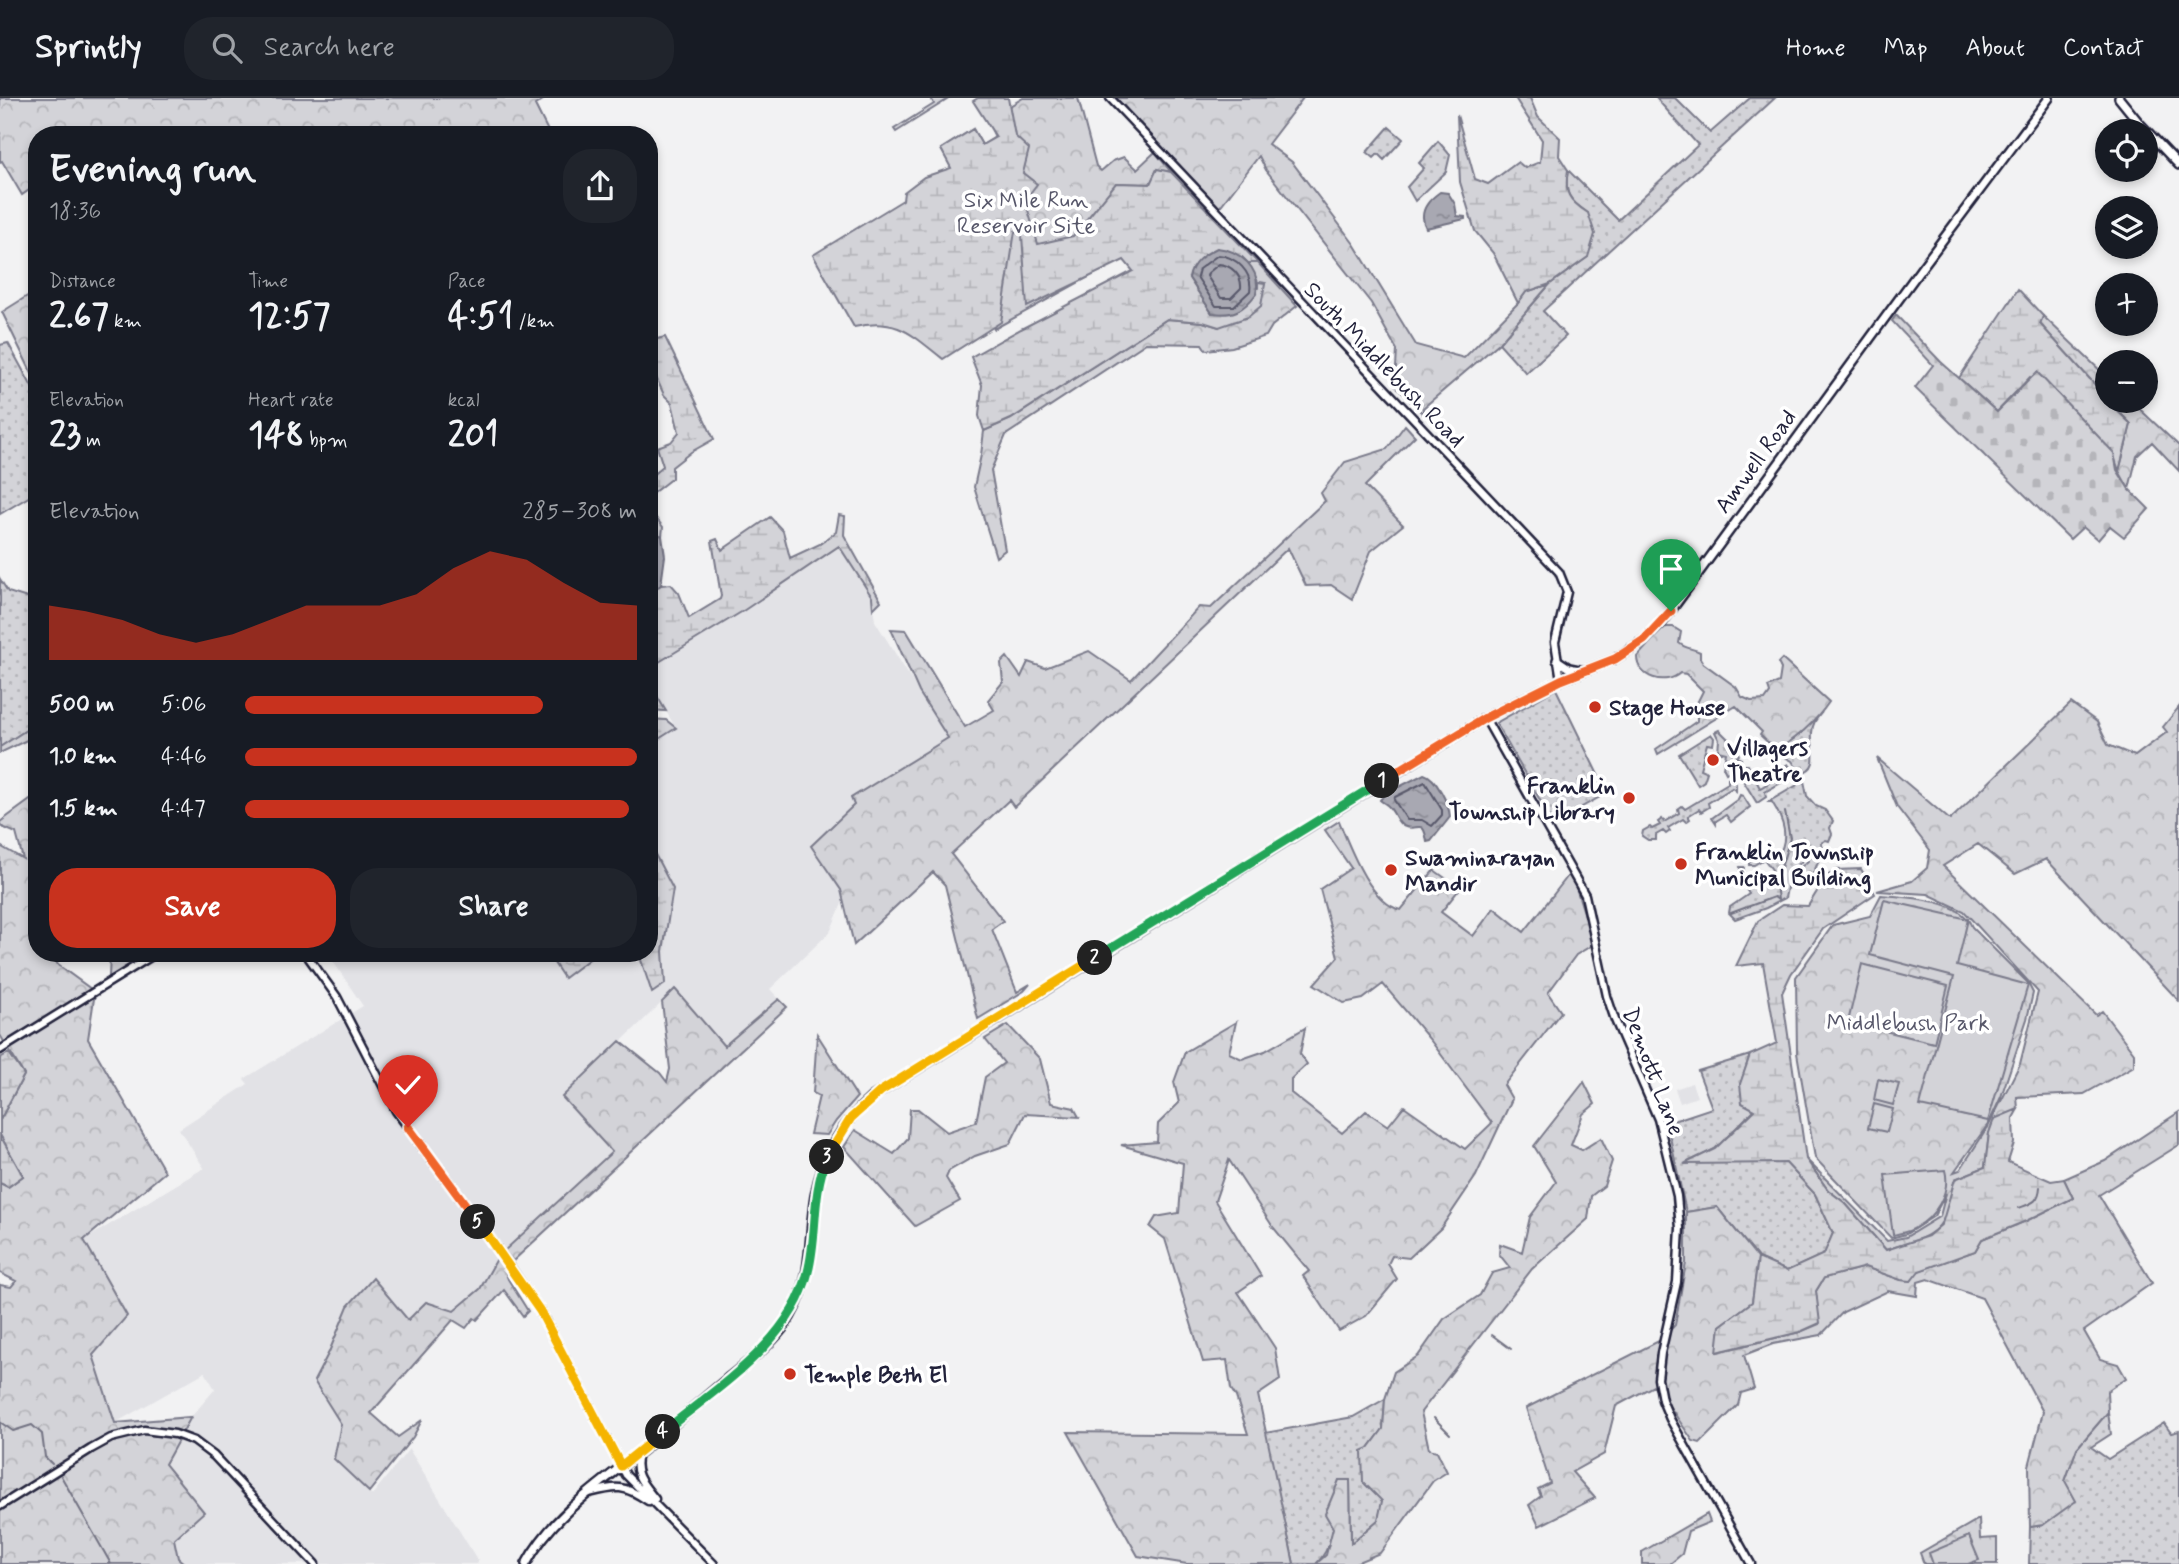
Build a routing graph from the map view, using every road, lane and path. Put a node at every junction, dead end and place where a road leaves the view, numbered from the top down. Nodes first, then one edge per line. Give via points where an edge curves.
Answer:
1 (1110, 98) edge
2 (2049, 98) edge
3 (2119, 98) edge
4 (2179, 165) edge
5 (1557, 660) junction
6 (1585, 671) junction
7 (1561, 680) junction
8 (1485, 718) junction
9 (142, 962) edge
10 (312, 962) edge
11 (0, 1050) edge
12 (638, 1454) junction
13 (621, 1466) junction
14 (589, 1493) junction
15 (0, 1506) edge
16 (667, 1515) junction
17 (315, 1564) edge
18 (526, 1564) edge
19 (714, 1564) edge
20 (1751, 1564) edge

1 - 5 street, South Middlebush Road via 1559,572 1567,592 1557,628
2 - 6 main road, Amwell Road via 1662,623 1629,651
3 - 4 main road
5 - 6 main road
5 - 7 street, South Middlebush Road
6 - 7 main road, Amwell Road
7 - 8 main road, Amwell Road
8 - 12 main road, Amwell Road via 872,1097 851,1118 821,1173 808,1272 788,1319 755,1356
8 - 20 street, Demott Lane via 1585,895 1607,996 1658,1119 1680,1228 1677,1282 1659,1363 1662,1401
9 - 11 street
10 - 13 street via 337,997 396,1111 540,1311
12 - 13 main road, Amwell Road
12 - 16 street via 638,1476
13 - 14 main road, Amwell Road
13 - 16 street
14 - 16 street via 623,1487
14 - 18 main road, Amwell Road via 550,1529
15 - 17 street via 111,1438 144,1430 175,1434 214,1456
16 - 19 street

